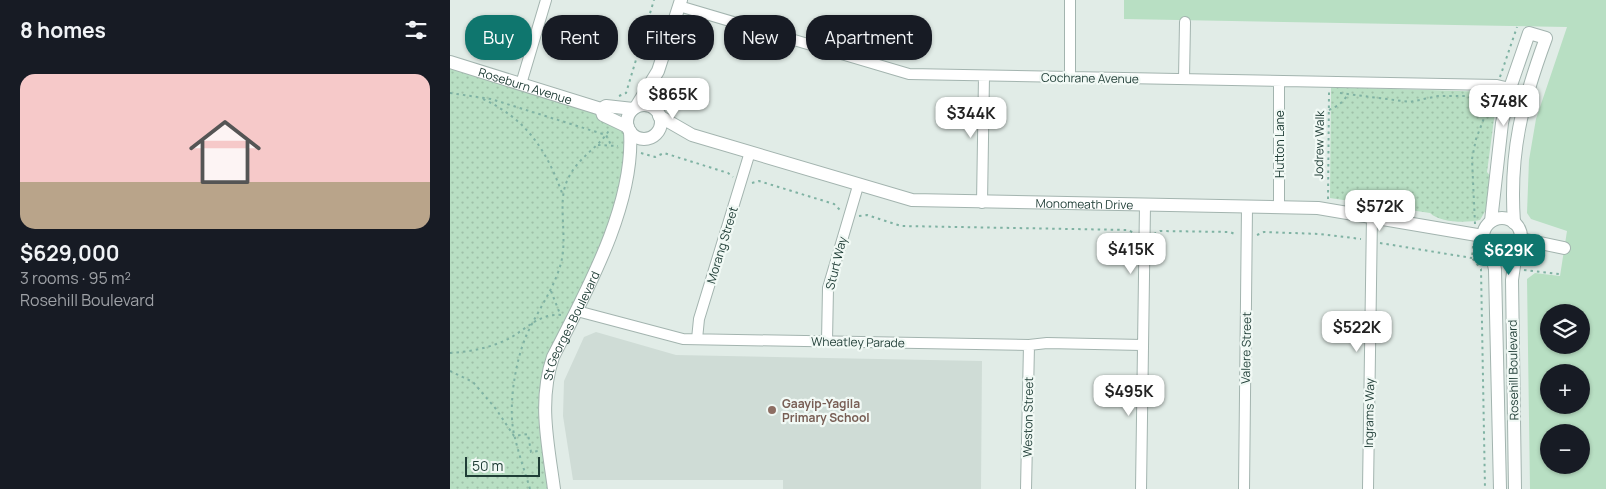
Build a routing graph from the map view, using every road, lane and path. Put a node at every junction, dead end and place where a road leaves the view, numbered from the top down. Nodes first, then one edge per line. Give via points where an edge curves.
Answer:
1 (546, 0) edge
2 (654, 0) edge
3 (1070, 0) edge
4 (680, 3) edge
5 (1185, 22) dead end
6 (450, 62) edge
7 (658, 71) junction
8 (984, 76) junction
9 (1070, 78) junction
10 (1184, 79) junction
11 (1279, 81) junction
12 (521, 84) junction
13 (1329, 87) junction
14 (1510, 88) junction
15 (450, 94) edge
16 (1349, 94) junction
17 (482, 98) junction
18 (1490, 104) dead end
19 (616, 107) junction
20 (634, 108) junction
21 (601, 109) junction
22 (1328, 110) junction
23 (658, 113) junction
24 (615, 121) junction
25 (629, 129) junction
26 (606, 135) junction
27 (652, 136) junction
28 (692, 136) junction
29 (598, 145) junction
30 (611, 145) junction
31 (635, 150) junction
32 (750, 152) junction
33 (742, 180) junction
34 (858, 186) junction
35 (562, 193) junction
36 (982, 203) junction
37 (1145, 205) junction
38 (1247, 207) junction
39 (1279, 207) junction
40 (1328, 209) junction
41 (850, 213) junction
42 (1372, 216) junction
43 (1491, 221) junction
44 (1514, 223) junction
45 (1144, 234) junction
46 (1247, 235) junction
47 (1483, 236) junction
48 (1521, 239) junction
49 (1371, 241) junction
50 (1564, 248) dead end
51 (1516, 252) junction
52 (1491, 253) junction
53 (1472, 258) dead end
54 (551, 291) junction
55 (560, 314) junction
56 (574, 316) junction
57 (534, 321) junction
58 (697, 339) junction
59 (827, 342) junction
60 (1029, 345) junction
61 (1142, 345) junction
62 (450, 353) edge
63 (450, 371) edge
64 (514, 436) junction
65 (549, 450) junction
66 (530, 489) edge
67 (554, 489) edge
68 (1026, 489) edge
69 (1141, 489) edge
70 (1244, 489) edge
71 (1368, 489) edge
72 (1500, 489) edge
73 (1515, 489) edge

1 - 12 street
2 - 19 path via 626,93 618,96
3 - 9 street
4 - 7 street
4 - 8 street, Cochrane Avenue via 903,73
5 - 10 street
6 - 12 street, Roseburn Avenue
7 - 20 street
7 - 23 street via 655,98
8 - 9 street, Cochrane Avenue
8 - 36 street
9 - 10 street, Cochrane Avenue
10 - 11 street, Cochrane Avenue
11 - 13 street, Cochrane Avenue
11 - 39 street, Hutton Lane
12 - 21 street, Roseburn Avenue
13 - 14 street, Cochrane Avenue via 1497,85
13 - 16 path
13 - 22 path, Jodrew Walk
14 - 43 street via 1502,122
14 - 44 street via 1529,33 1546,38 1523,105 1515,143 1511,185
15 - 17 path
16 - 18 path via 1404,102 1438,96 1466,96
16 - 22 path via 1339,105
17 - 26 path
17 - 35 path via 502,108 538,143 552,165
19 - 20 street, Roseburn Avenue
19 - 21 street, Roseburn Avenue
20 - 23 street via 647,105
20 - 25 street via 628,115
21 - 24 street, Roseburn Avenue via 603,115
22 - 40 path, Jodrew Walk
23 - 27 street via 660,126
23 - 28 street, Monomeath Drive
24 - 25 street, Roseburn Avenue
24 - 26 path
25 - 27 street via 638,138
25 - 31 street, St Georges Boulevard
26 - 29 path
26 - 30 path
27 - 28 street, Monomeath Drive
27 - 31 street
28 - 32 street, Monomeath Drive
29 - 30 path
29 - 35 path via 576,164
30 - 31 path
31 - 33 path via 655,157 664,153
31 - 56 street, St Georges Boulevard via 606,251
32 - 33 street, Morang Street
32 - 34 street, Monomeath Drive
33 - 41 path via 753,184 759,181 834,204 838,210
33 - 58 street, Morang Street via 699,319
34 - 36 street, Monomeath Drive via 912,200
34 - 41 street, Sturt Way
35 - 54 path via 564,239 561,262
36 - 37 street, Monomeath Drive
37 - 38 street, Monomeath Drive
37 - 45 street
38 - 39 street, Monomeath Drive
38 - 46 street, Valere Street
39 - 40 street, Monomeath Drive
40 - 42 street, Monomeath Drive
41 - 45 path via 901,226 1128,230
41 - 59 street, Sturt Way via 828,288
42 - 47 street, Monomeath Drive
42 - 49 street, Ingrams Way
43 - 44 street via 1502,219
43 - 47 street
44 - 48 street via 1519,228
45 - 46 path via 1160,231
45 - 61 street
46 - 49 path via 1264,232 1320,234
46 - 70 street, Valere Street
47 - 52 street
48 - 50 street
48 - 51 street
49 - 53 path
49 - 71 street, Ingrams Way
51 - 52 street via 1500,256
51 - 73 street, Rosehill Boulevard via 1512,280
52 - 72 street, Rosehill Boulevard via 1495,269
54 - 55 path
54 - 57 path
55 - 56 path
55 - 57 path
56 - 58 street, Wheatley Parade via 674,338
56 - 65 street, St Georges Boulevard via 553,357 545,386 544,415
57 - 62 path via 508,339 484,349
57 - 64 path via 516,367
58 - 59 street, Wheatley Parade
59 - 60 street, Wheatley Parade
60 - 61 street, Wheatley Parade
60 - 68 street, Weston Street
61 - 69 street
63 - 64 path via 473,382
64 - 65 path via 528,434 531,452
64 - 66 path
65 - 67 street, St Georges Boulevard

